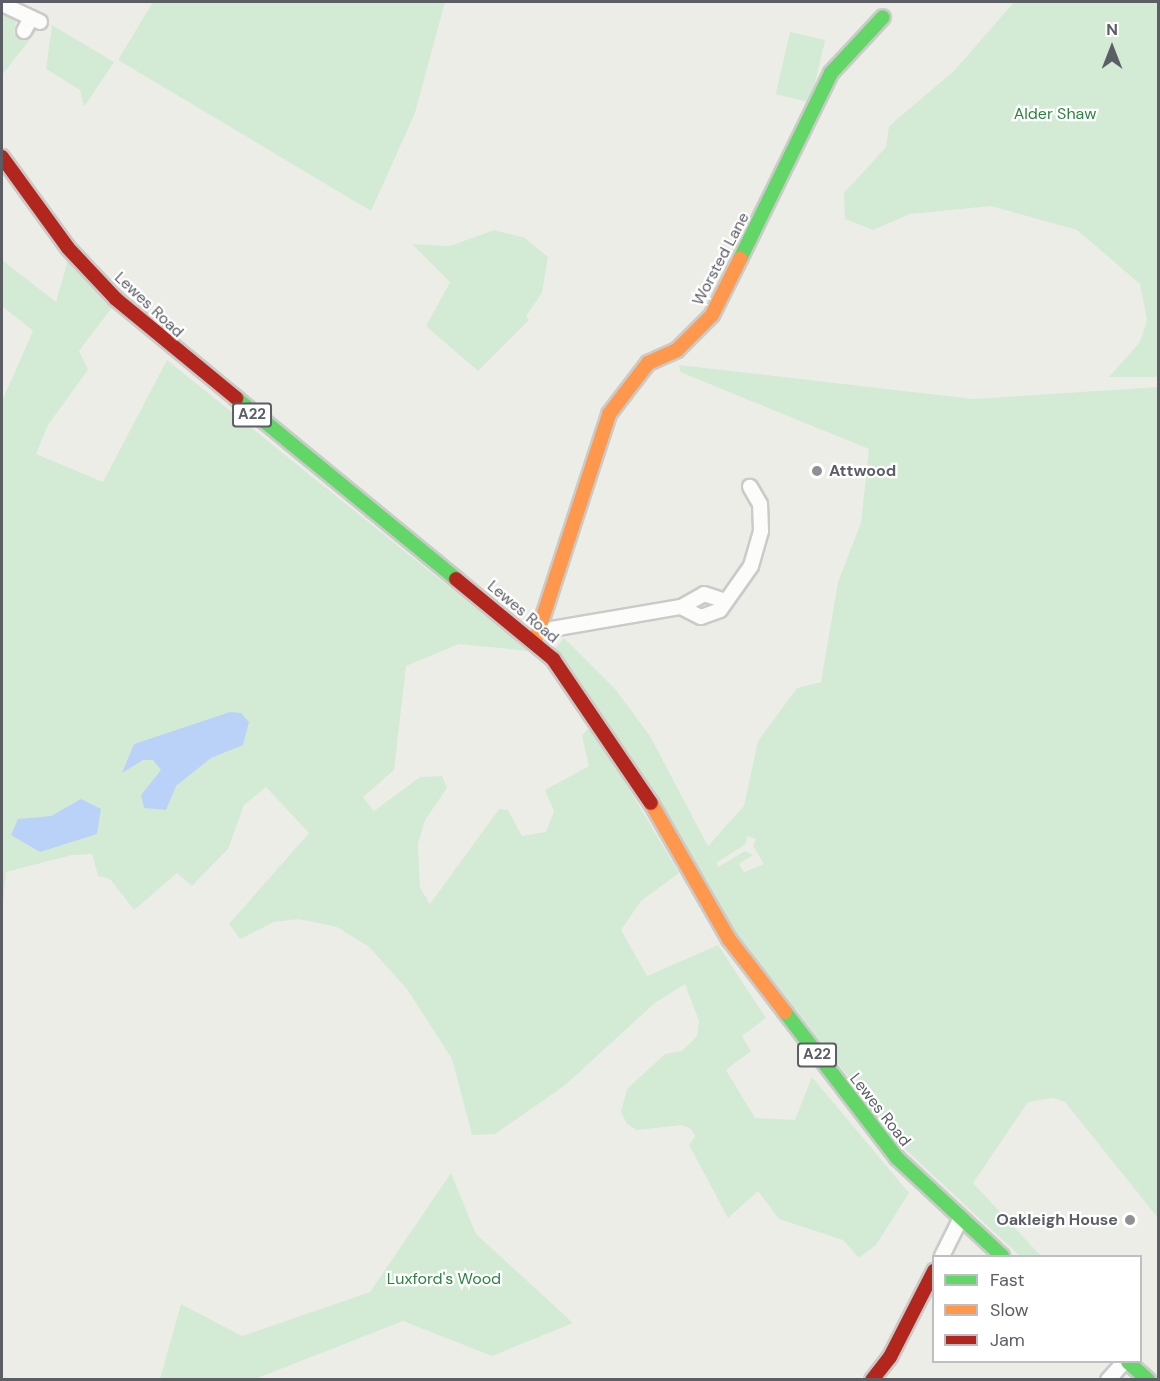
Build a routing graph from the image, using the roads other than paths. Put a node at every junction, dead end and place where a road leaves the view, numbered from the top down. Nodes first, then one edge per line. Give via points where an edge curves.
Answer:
1 (2, 4) edge
2 (883, 17) dead end
3 (24, 31) dead end
4 (2, 157) edge
5 (750, 487) dead end
6 (726, 601) junction
7 (681, 607) junction
8 (538, 636) junction
9 (960, 1220) junction
10 (943, 1255) edge
11 (1000, 1255) edge
12 (932, 1273) edge
13 (1125, 1363) edge
14 (1127, 1363) edge
15 (872, 1380) edge
16 (1108, 1380) edge
17 (1148, 1380) edge

1 - 3 street via 35,20
2 - 8 main road, Worsted Lane via 831,73 712,315 677,350 648,363 609,414
4 - 8 main road, Lewes Road / A22 via 68,248 178,355
5 - 6 street via 760,504 761,531 751,566
6 - 7 street via 704,594
6 - 7 street via 720,610 701,617
7 - 8 street
8 - 9 main road, Lewes Road / A22 via 594,710 729,939 897,1158
9 - 10 street
9 - 11 main road, Lewes Road / A22
12 - 15 main road via 890,1357
13 - 16 street
14 - 17 main road

